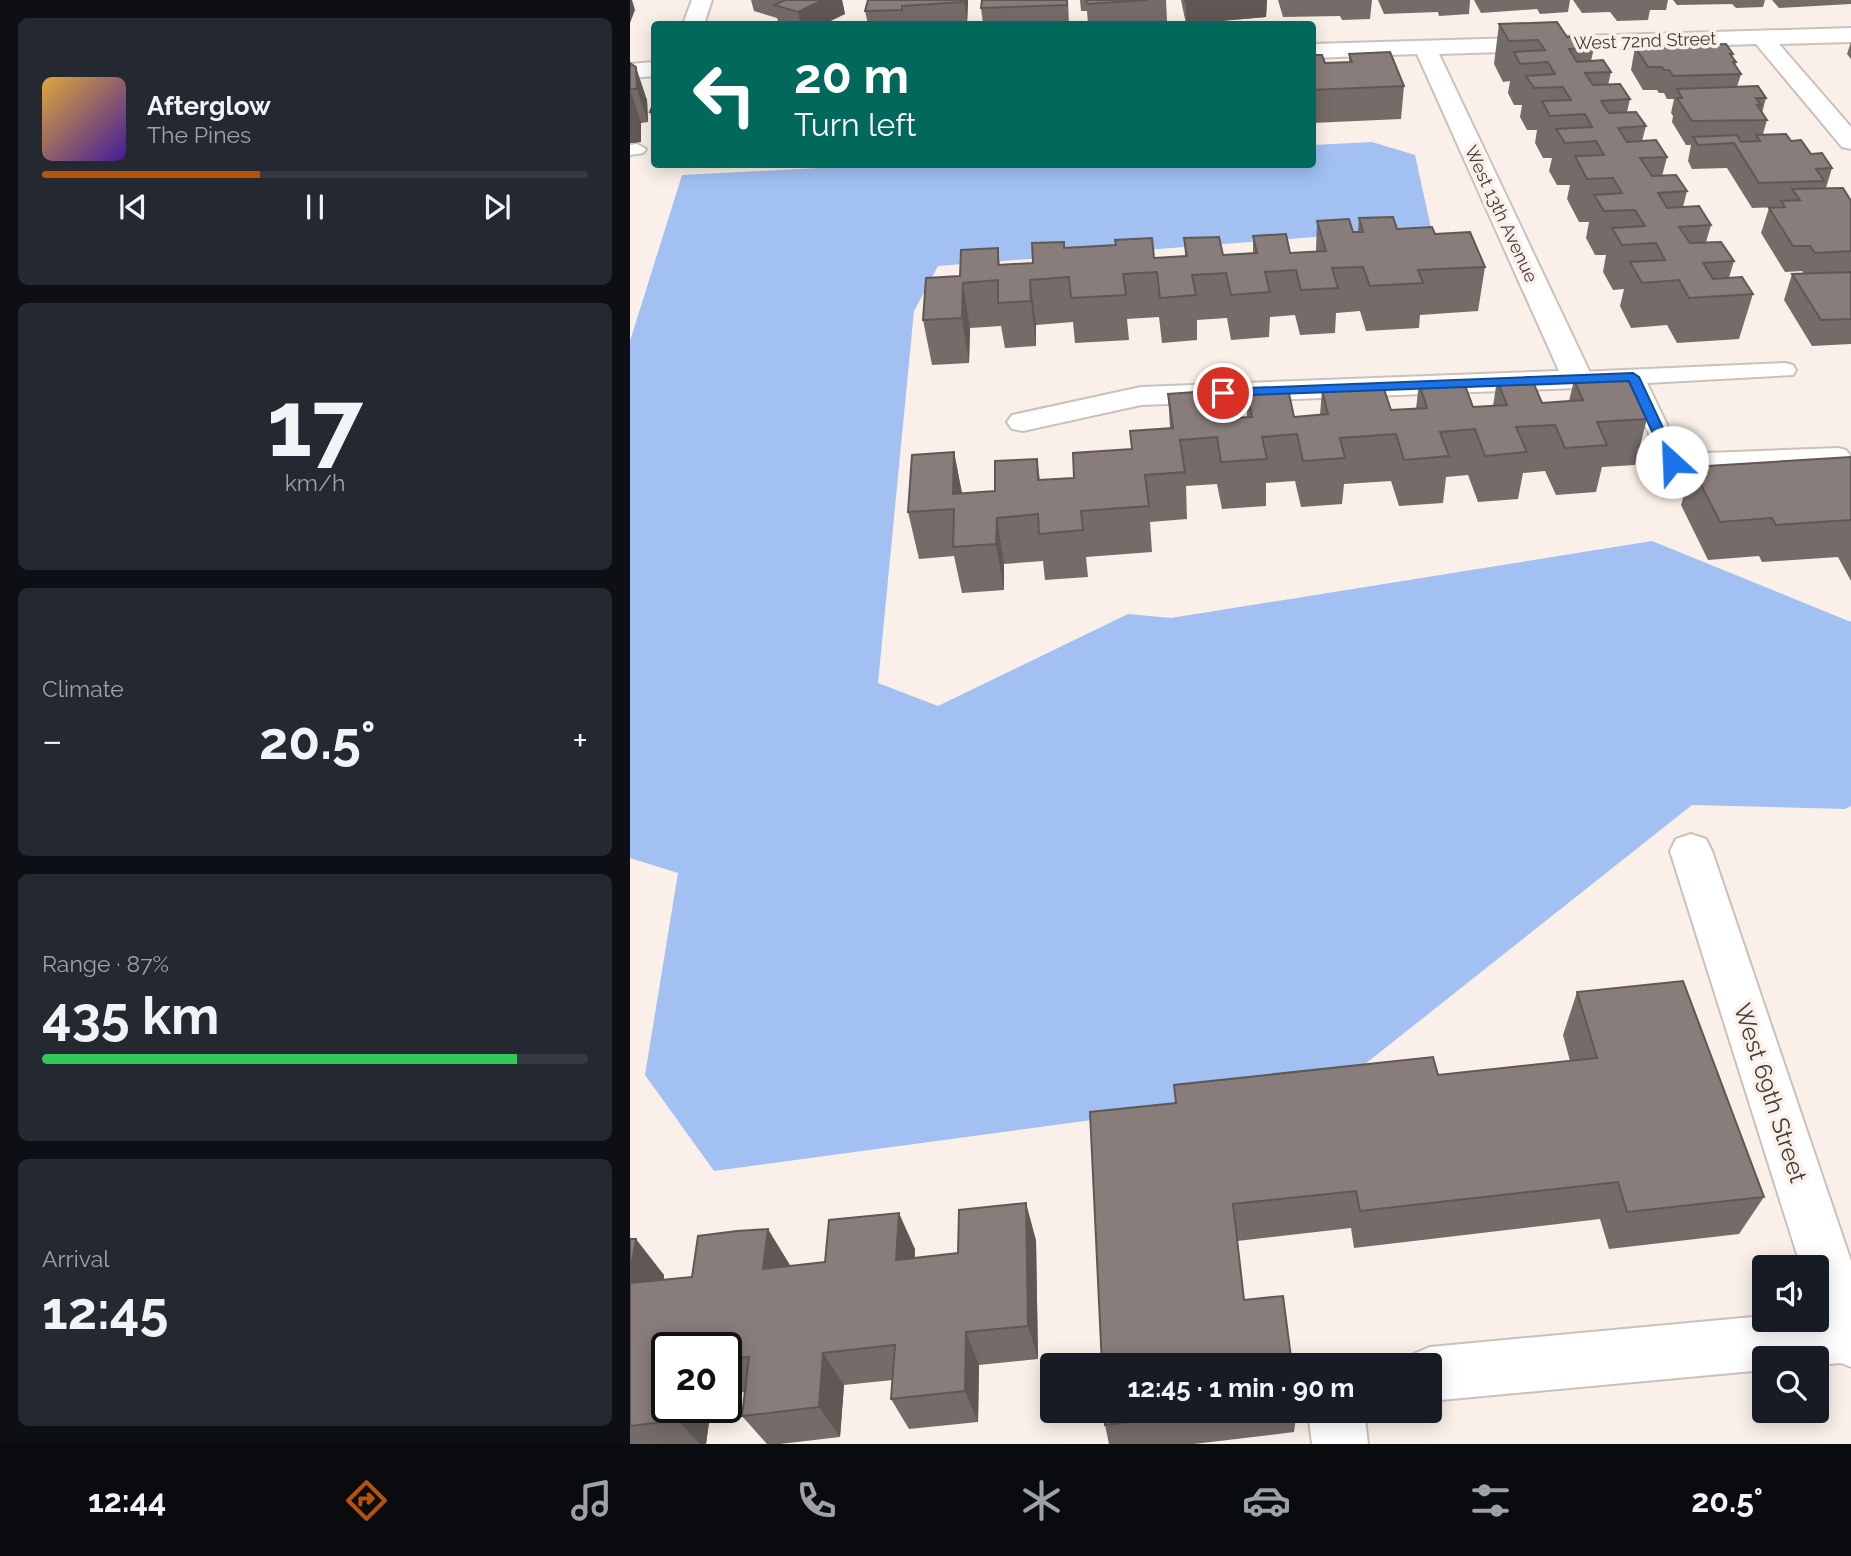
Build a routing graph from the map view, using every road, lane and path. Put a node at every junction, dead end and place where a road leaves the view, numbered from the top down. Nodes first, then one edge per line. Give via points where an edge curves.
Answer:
1 (702, 0) edge
2 (695, 21) edge
3 (1851, 35) edge
4 (1762, 38) junction
5 (1425, 48) junction
6 (1316, 51) edge
7 (651, 69) edge
8 (630, 71) edge
9 (1851, 142) edge
10 (1785, 370) dead end
11 (1633, 377) junction
12 (1578, 379) junction
13 (1023, 422) dead end
14 (1838, 454) dead end
15 (1691, 851) dead end
16 (1850, 1337) edge
17 (1442, 1373) edge
18 (1337, 1423) edge
19 (1340, 1444) edge

1 - 2 street
3 - 4 street, West 72nd Street
4 - 5 street, West 72nd Street
4 - 9 street
5 - 6 street, West 72nd Street
5 - 12 street, West 13th Avenue
7 - 8 street
10 - 11 lane
11 - 12 lane
11 - 14 lane via 1672,462
12 - 13 street via 1141,396
15 - 16 street, West 69th Street
16 - 17 street, West 69th Street
18 - 19 street

